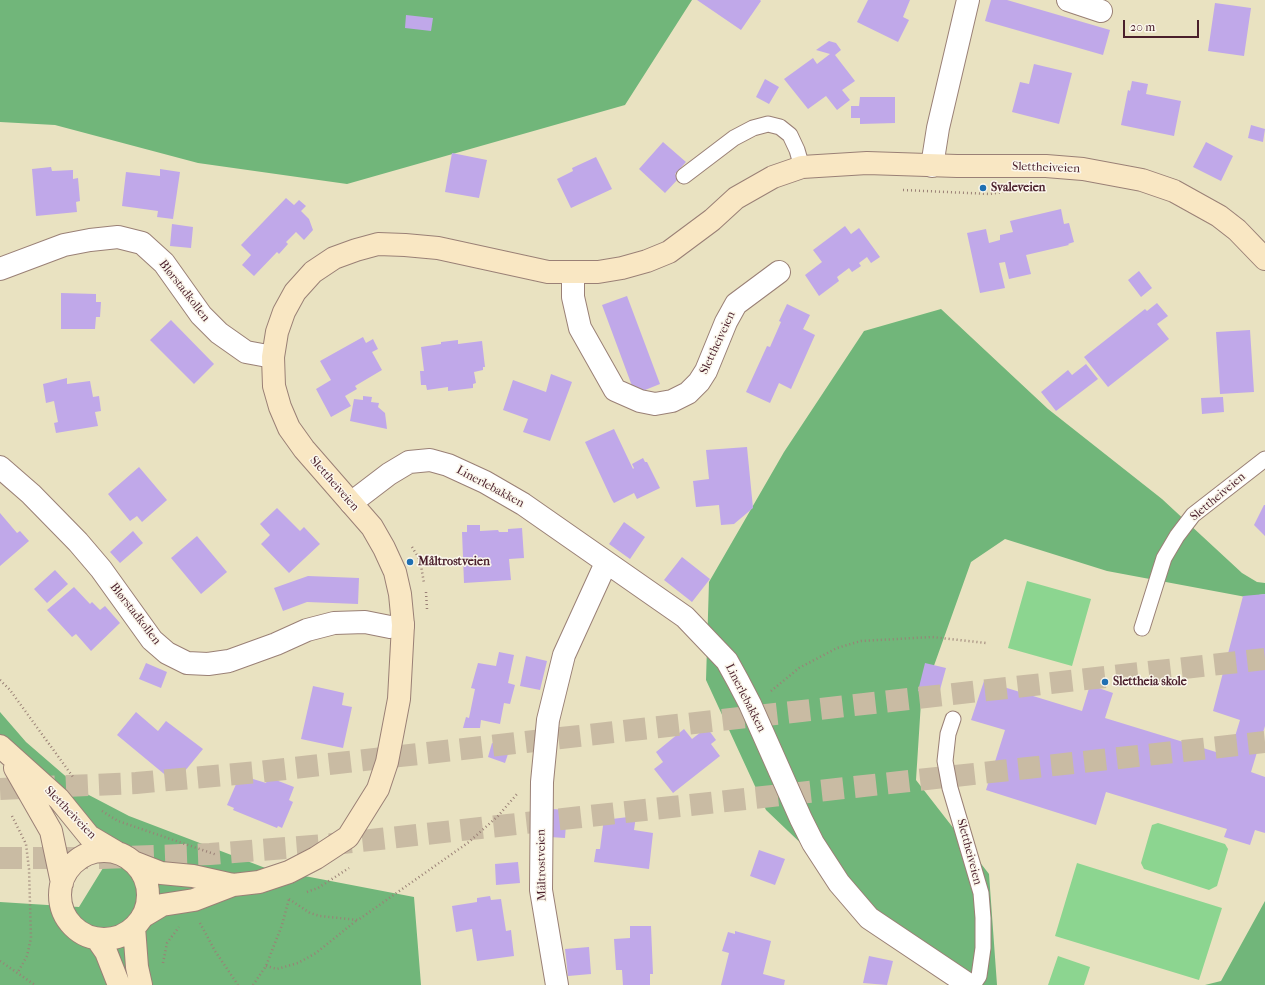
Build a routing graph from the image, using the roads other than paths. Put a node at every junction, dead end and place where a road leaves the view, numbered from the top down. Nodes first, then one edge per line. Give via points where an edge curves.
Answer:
1 (968, 0) edge
2 (1068, 0) edge
3 (1101, 11) dead end
4 (932, 166) junction
5 (802, 168) junction
6 (684, 176) dead end
7 (1265, 259) edge
8 (0, 269) edge
9 (778, 272) dead end
10 (573, 273) junction
11 (273, 357) junction
12 (1265, 459) edge
13 (0, 467) edge
14 (351, 503) junction
15 (606, 563) junction
16 (403, 625) junction
17 (1142, 628) dead end
18 (953, 719) dead end
19 (3, 749) edge
20 (126, 858) junction
21 (62, 883) junction
22 (233, 886) junction
23 (138, 922) junction
24 (98, 939) junction
25 (119, 985) edge
26 (141, 985) edge
27 (557, 985) edge
28 (969, 985) edge
29 (973, 985) edge

1 - 4 street
2 - 3 street
4 - 5 street, Slettheiveien via 867,163
4 - 7 street, Slettheiveien via 1046,166 1083,169 1142,180 1174,192 1219,216 1242,234
5 - 6 lane via 790,135 780,126 768,124 753,128 734,138
5 - 10 street, Slettheiveien via 788,171 754,186 669,252 622,268
8 - 11 street, Blørstadkollen via 64,245 90,240 118,237 142,243 164,263 201,315 219,333 246,352
9 - 10 street, Slettheiveien via 736,304 706,372 699,382 688,393 672,401 655,404 640,401 616,390 580,328 573,297
10 - 11 street, Slettheiveien via 548,272 438,248 378,244 356,250 334,258 313,272 295,292 277,332
11 - 14 street, Slettheiveien via 274,386 289,428
12 - 17 lane, Slettheiveien via 1193,515 1177,536 1164,558
13 - 16 street, Blørstadkollen via 31,494 78,542 101,569 152,640 167,653 187,663 229,661 307,630 334,623 365,622 390,627
14 - 15 street, Linerlebakken via 409,462 430,460 448,465 485,482 523,504
14 - 16 street, Slettheiveien via 372,527 390,560 400,594
15 - 27 street, Måltrostveien via 564,655 548,720 543,768 541,890
15 - 28 street, Linerlebakken via 685,617 727,661 750,704 813,843 839,883 869,918
16 - 22 street, Slettheiveien via 399,699 393,733 378,789 364,814 348,837 316,858 289,872 259,882
18 - 29 lane, Slettheiveien via 948,734 945,761 950,788 981,893 983,918 979,976
19 - 20 street, Slettheiveien via 59,798 89,836
19 - 21 street, Slettheiveien via 51,831
20 - 21 street via 101,851 84,856 71,866
20 - 22 street, Slettheiveien via 161,873 193,876
20 - 23 street via 143,876 147,885 147,906
21 - 24 street via 61,901 67,919 80,932
22 - 23 street, Slettheiveien via 194,900 162,905
23 - 24 street via 117,937
23 - 26 street via 137,967
24 - 25 street

